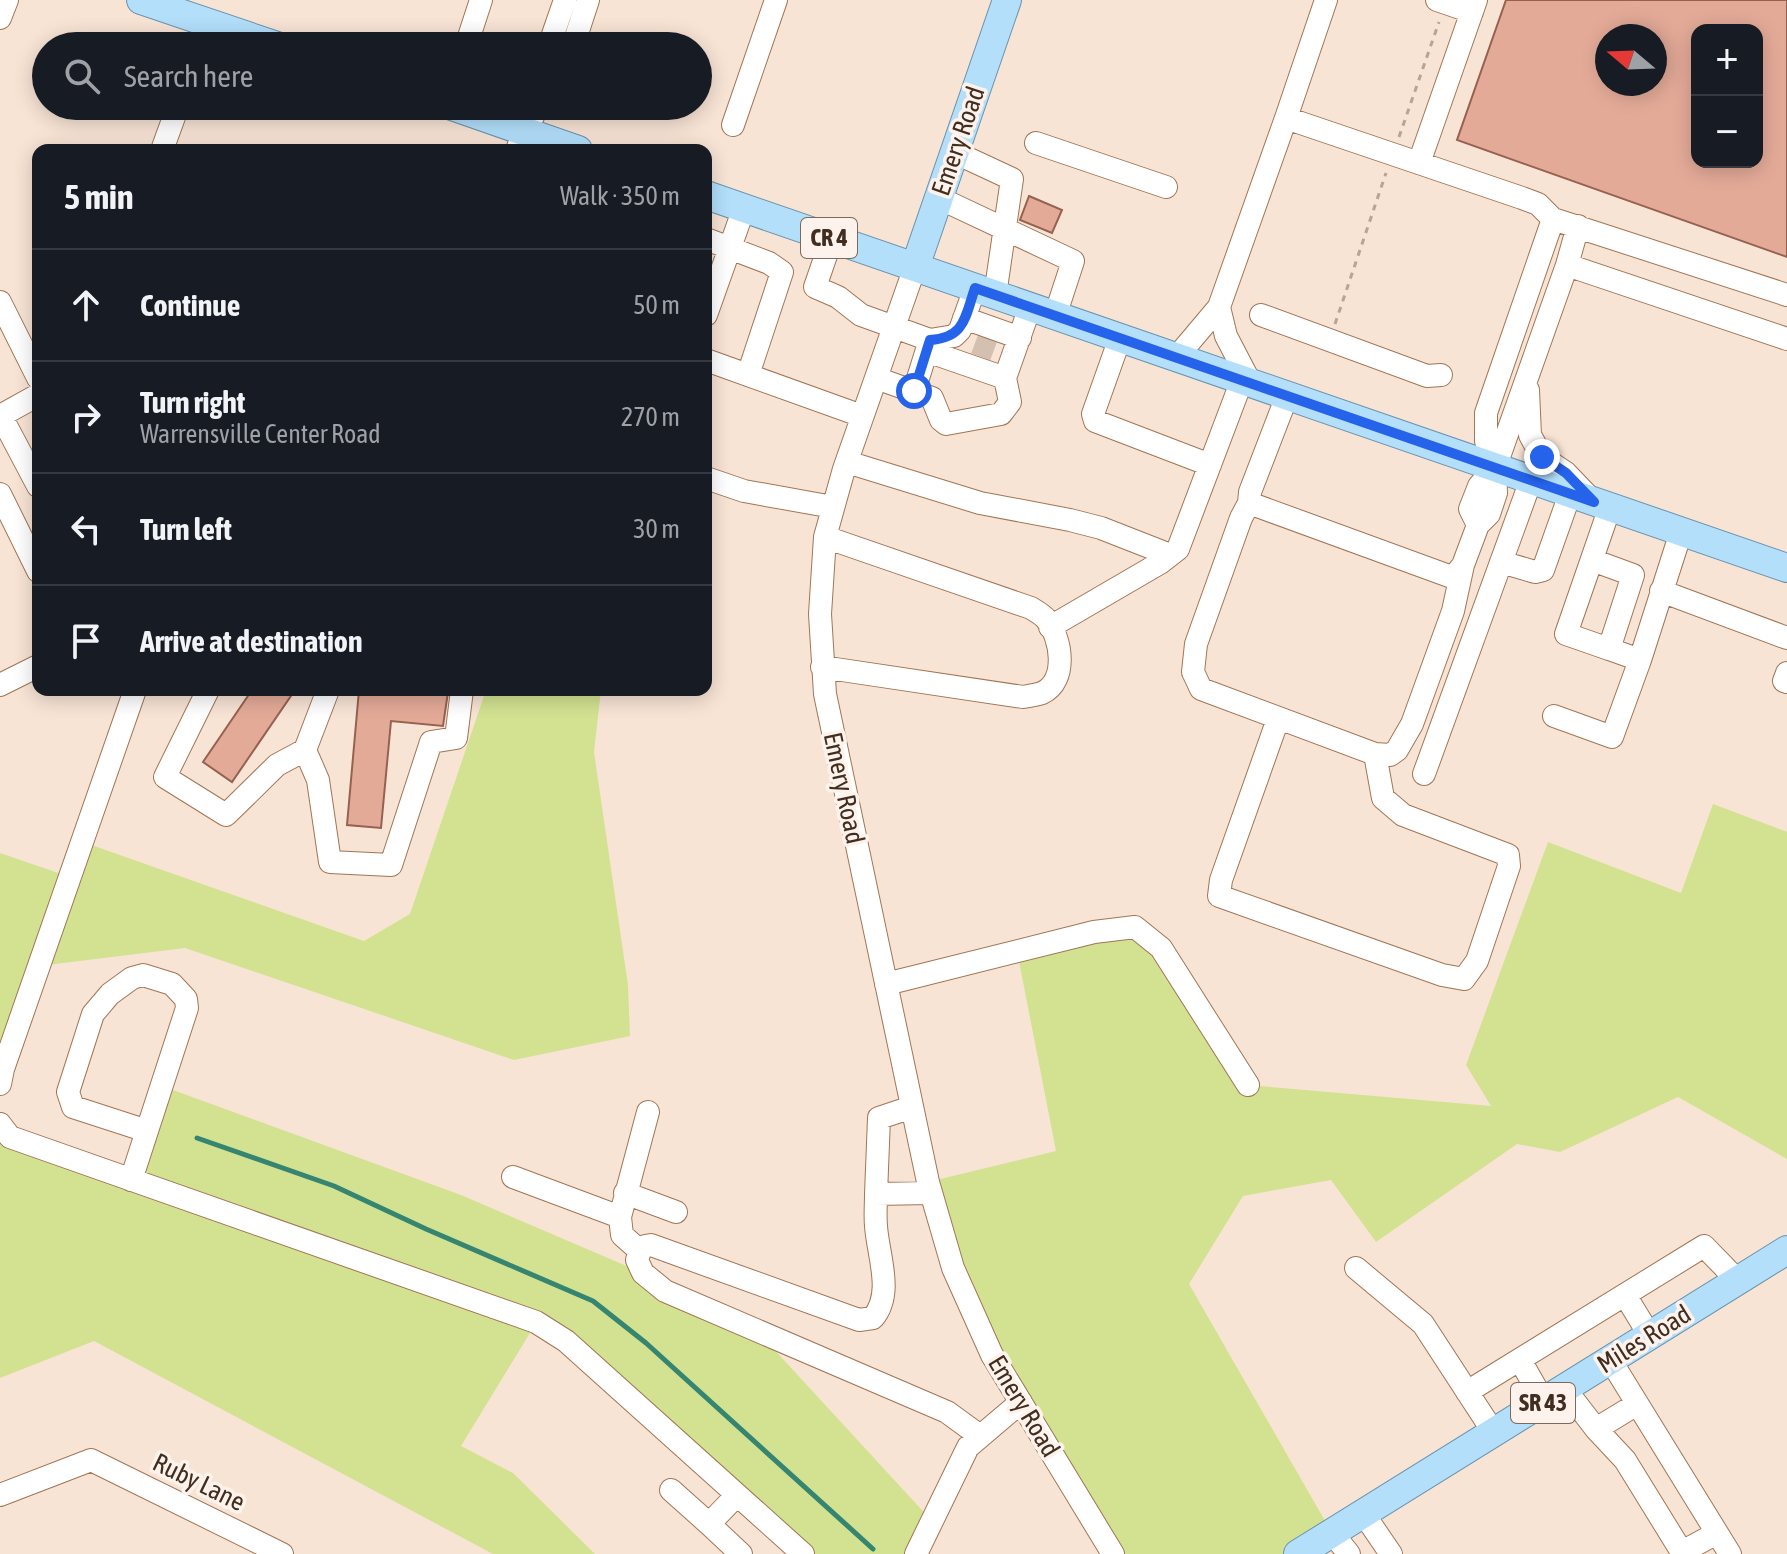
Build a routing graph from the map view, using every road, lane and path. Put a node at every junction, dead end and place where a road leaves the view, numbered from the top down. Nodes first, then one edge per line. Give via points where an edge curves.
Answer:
1 (7, 0) edge
2 (141, 0) edge
3 (481, 0) edge
4 (565, 0) edge
5 (588, 0) edge
6 (776, 0) edge
7 (1007, 0) edge
8 (1326, 0) edge
9 (1474, 6) edge
10 (1438, 11) edge
11 (0, 18) edge
12 (199, 32) edge
13 (471, 32) edge
14 (554, 32) edge
15 (578, 32) edge
16 (1286, 118) junction
17 (173, 120) edge
18 (479, 120) edge
19 (531, 120) edge
20 (733, 125) dead end
21 (520, 141) edge
22 (1397, 141) dead end
23 (1036, 143) dead end
24 (164, 144) edge
25 (954, 152) junction
26 (1419, 163) junction
27 (1388, 169) dead end
28 (1166, 187) dead end
29 (712, 197) edge
30 (939, 198) junction
31 (744, 208) junction
32 (1553, 219) junction
33 (1578, 226) junction
34 (1005, 232) junction
35 (832, 238) junction
36 (712, 241) edge
37 (730, 247) junction
38 (1567, 265) junction
39 (915, 267) junction
40 (985, 292) junction
41 (1787, 295) edge
42 (712, 298) edge
43 (0, 302) edge
44 (1219, 307) junction
45 (1043, 312) junction
46 (1261, 315) dead end
47 (893, 327) junction
48 (1332, 331) dead end
49 (1120, 338) junction
50 (1787, 339) edge
51 (987, 340) junction
52 (929, 346) junction
53 (1176, 358) junction
54 (712, 362) edge
55 (32, 366) edge
56 (748, 375) junction
57 (1441, 375) dead end
58 (1528, 375) junction
59 (876, 378) junction
60 (1005, 378) junction
61 (1247, 382) junction
62 (914, 391) junction
63 (1287, 396) junction
64 (32, 398) edge
65 (0, 416) edge
66 (862, 416) junction
67 (847, 462) junction
68 (1210, 465) junction
69 (1495, 468) junction
70 (32, 475) edge
71 (712, 480) edge
72 (1531, 480) junction
73 (0, 494) edge
74 (1591, 501) junction
75 (1249, 503) junction
76 (833, 507) junction
77 (1681, 532) junction
78 (825, 537) junction
79 (1170, 555) junction
80 (32, 559) edge
81 (1759, 559) junction
82 (1592, 560) junction
83 (1501, 562) junction
84 (1463, 565) junction
85 (1787, 568) edge
86 (1787, 574) edge
87 (1661, 591) junction
88 (1050, 627) junction
89 (1787, 638) edge
90 (1609, 649) junction
91 (1640, 660) junction
92 (822, 667) junction
93 (32, 669) edge
94 (1787, 673) edge
95 (1787, 682) edge
96 (0, 685) edge
97 (133, 696) edge
98 (205, 696) edge
99 (326, 696) edge
100 (461, 696) edge
101 (1554, 716) dead end
102 (1278, 719) junction
103 (305, 750) junction
104 (1375, 754) junction
105 (1424, 774) dead end
106 (886, 984) junction
107 (0, 1084) edge
108 (1248, 1085) dead end
109 (912, 1107) junction
110 (648, 1112) dead end
111 (0, 1124) edge
112 (147, 1131) junction
113 (513, 1177) dead end
114 (131, 1180) junction
115 (625, 1193) junction
116 (930, 1193) junction
117 (876, 1194) junction
118 (676, 1212) dead end
119 (620, 1217) junction
120 (1787, 1250) edge
121 (640, 1251) junction
122 (1356, 1268) dead end
123 (1738, 1281) junction
124 (1625, 1295) junction
125 (1650, 1336) junction
126 (1520, 1360) junction
127 (1611, 1361) junction
128 (1467, 1392) junction
129 (1555, 1395) junction
130 (1021, 1402) junction
131 (1637, 1404) junction
132 (1596, 1429) junction
133 (1494, 1433) junction
134 (980, 1436) junction
135 (671, 1490) dead end
136 (0, 1495) edge
137 (737, 1495) junction
138 (1363, 1513) junction
139 (709, 1524) junction
140 (1717, 1533) junction
141 (1341, 1543) edge
142 (799, 1553) edge
143 (1682, 1553) edge
144 (282, 1554) edge
145 (741, 1554) edge
146 (916, 1554) edge
147 (1113, 1554) edge
148 (1298, 1554) edge
149 (1391, 1554) edge
150 (1730, 1554) edge

1 - 11 street
2 - 12 main road
3 - 13 street
4 - 14 street
5 - 15 street
6 - 20 street
7 - 25 main road, Emery Road
8 - 16 street
9 - 10 street
9 - 26 street
10 - 22 path
16 - 26 street
16 - 44 street
17 - 24 street
18 - 21 main road
19 - 21 street
23 - 28 street
25 - 30 main road, Emery Road
25 - 34 street via 1012,179
26 - 32 street via 1538,204
27 - 48 path
29 - 31 main road, CR 4
30 - 34 street
30 - 39 main road, Emery Road
31 - 35 main road, CR 4
31 - 37 street
32 - 33 street
32 - 69 street via 1486,413 1486,441
33 - 38 street
33 - 41 street
34 - 40 street
34 - 45 street via 1073,261
35 - 39 main road, CR 4
35 - 47 street via 815,287
36 - 37 street
37 - 42 street
37 - 56 street via 782,272
38 - 50 street
38 - 58 street
39 - 40 main road, CR 4
39 - 47 street, Emery Road
40 - 45 main road, CR 4
40 - 51 street
43 - 55 street
44 - 53 street
44 - 61 street
45 - 49 main road, CR 4
45 - 51 street
46 - 57 street via 1427,376
47 - 52 street
47 - 59 street, Emery Road
49 - 53 main road, CR 4
49 - 68 street via 1095,421
51 - 52 street
51 - 60 street
52 - 60 street
52 - 62 street
53 - 61 main road, CR 4
54 - 56 street
56 - 66 street
58 - 69 street
58 - 74 street via 1530,435 1542,457 1566,473
59 - 62 street
59 - 66 street, Emery Road
60 - 62 street via 1007,409 953,424 941,420 932,398
61 - 63 main road, CR 4
61 - 68 street
63 - 69 main road, CR 4
63 - 75 street
64 - 65 street
65 - 70 street
66 - 67 street, Emery Road
67 - 76 street, Emery Road
67 - 79 street via 980,503 1101,528
68 - 79 street via 1178,549
69 - 72 main road, CR 4
69 - 84 street via 1496,493
71 - 76 street
72 - 74 main road, CR 4
72 - 83 street
73 - 80 street
74 - 77 main road, CR 4
74 - 82 street
74 - 83 street via 1539,573
75 - 84 street via 1449,576
75 - 102 street via 1196,644 1193,672 1201,689
76 - 78 street, Emery Road
77 - 81 main road, CR 4
77 - 87 street
78 - 88 street via 1031,608
78 - 92 street, Emery Road
79 - 88 street
81 - 85 main road, CR 4
81 - 86 main road
82 - 90 street via 1633,575
82 - 90 street via 1566,634
83 - 105 street
84 - 104 street via 1453,611 1412,724 1397,750
87 - 89 street
87 - 91 street
88 - 92 street via 1061,666 1058,677 1044,692 1023,697
90 - 91 street
91 - 101 street via 1612,737
92 - 106 street, Emery Road
93 - 96 street
94 - 95 street
97 - 107 street
98 - 103 street via 165,777 226,815 277,765
99 - 103 street
100 - 103 street via 456,738 431,742 391,865 330,862 318,780
102 - 104 street
102 - 104 street via 1219,896 1464,979 1477,961 1509,866 1508,855 1403,815 1383,798
106 - 108 street via 1094,932 1135,927 1161,948
106 - 109 street, Emery Road
109 - 116 street, Emery Road
109 - 117 street via 879,1118
110 - 115 street
111 - 114 street via 10,1137
112 - 112 street via 187,1008 172,984 143,975 110,994 93,1014 68,1092 73,1107
112 - 114 street
113 - 119 street
114 - 137 street via 536,1322 566,1341
115 - 118 street
115 - 119 street
116 - 117 street
116 - 130 street, Emery Road via 965,1297
117 - 121 street via 882,1307 873,1318 859,1320 651,1245
119 - 121 street via 622,1235
120 - 123 main road, Miles Road / SR 43
121 - 134 street via 637,1260 643,1273 665,1291 947,1412
122 - 128 street via 1423,1324
123 - 124 street via 1704,1246
123 - 125 main road, Miles Road / SR 43
124 - 125 street
124 - 126 street
125 - 127 main road, Miles Road / SR 43
126 - 128 street
126 - 129 street
127 - 129 main road, Miles Road / SR 43
127 - 131 street
128 - 133 street
129 - 132 street
129 - 133 main road, Miles Road / SR 43
130 - 134 street
130 - 147 street, Emery Road
131 - 132 street
131 - 140 street
132 - 143 street via 1625,1460
133 - 138 main road, Miles Road / SR 43
134 - 146 street via 968,1447
135 - 139 street
136 - 144 street, Ruby Lane via 91,1460
137 - 139 street
137 - 142 street
138 - 141 main road, Miles Road / SR 43
138 - 149 street
139 - 145 street
140 - 143 street
140 - 150 street
141 - 148 main road, Miles Road / SR 43

